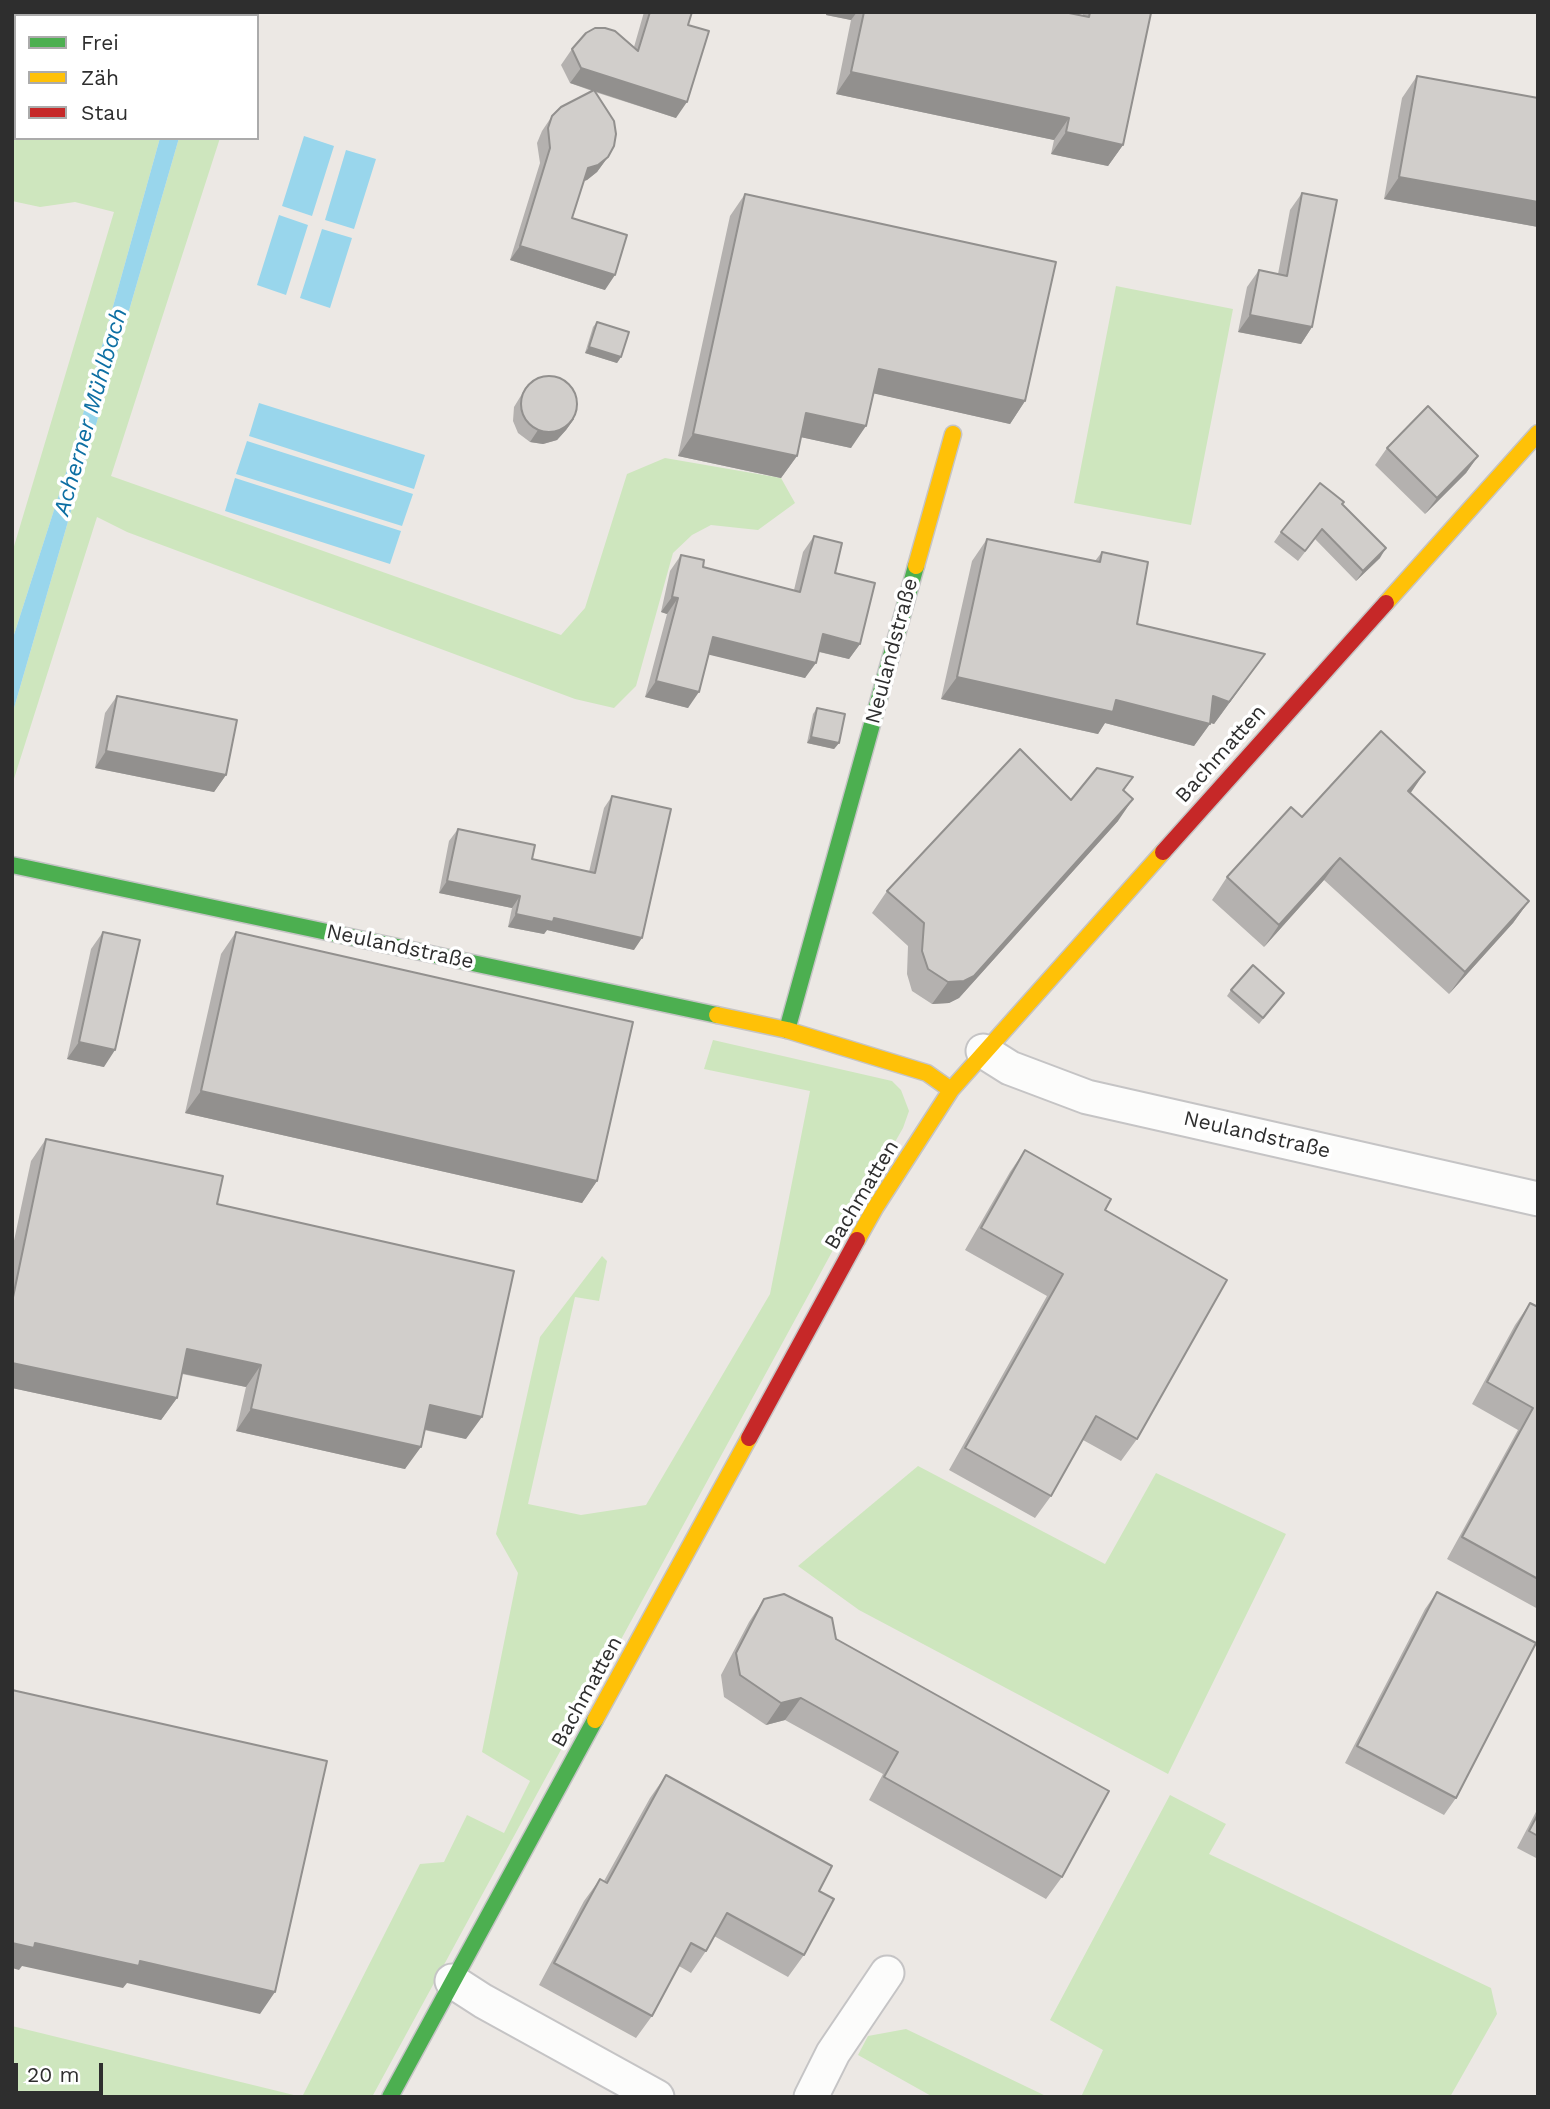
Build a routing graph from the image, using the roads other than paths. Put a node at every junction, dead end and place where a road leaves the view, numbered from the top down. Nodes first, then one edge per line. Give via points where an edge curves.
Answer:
1 (1538, 433) edge
2 (953, 434) dead end
3 (12, 864) edge
4 (787, 1030) junction
5 (983, 1051) junction
6 (951, 1090) junction
7 (1538, 1199) edge
8 (887, 1973) dead end
9 (452, 1981) junction
10 (390, 2097) edge
11 (657, 2097) edge
12 (811, 2097) edge

1 - 5 street, Bachmatten
2 - 4 street, Neulandstraße
3 - 4 street, Neulandstraße
4 - 6 street, Neulandstraße via 928,1073
5 - 6 street, Bachmatten
5 - 7 street, Neulandstraße via 1010,1068 1087,1097
6 - 9 street, Bachmatten via 875,1209
8 - 12 street via 833,2053
9 - 10 street, Bachmatten
9 - 11 street

